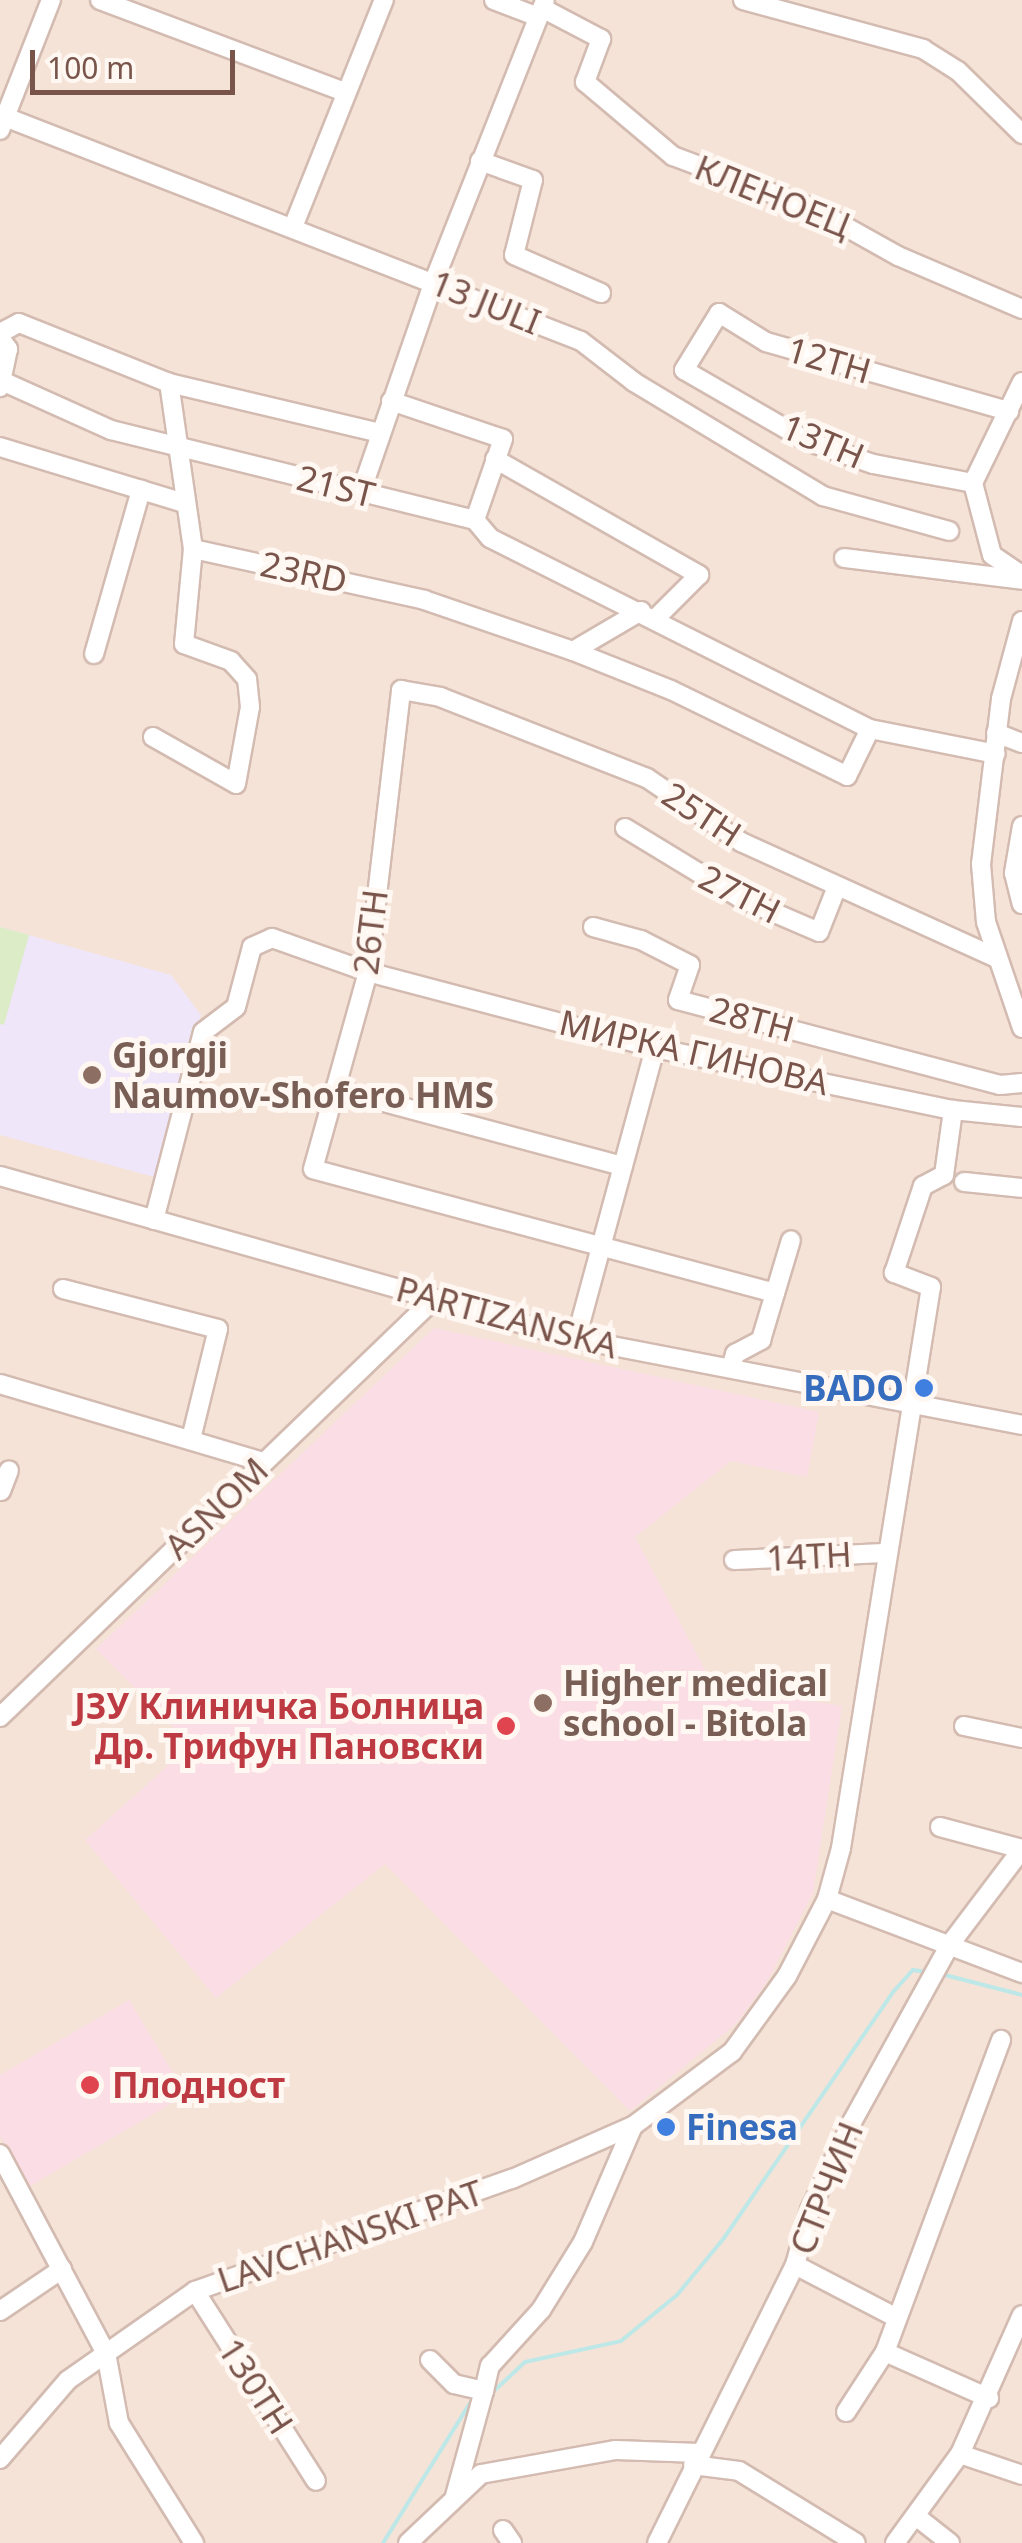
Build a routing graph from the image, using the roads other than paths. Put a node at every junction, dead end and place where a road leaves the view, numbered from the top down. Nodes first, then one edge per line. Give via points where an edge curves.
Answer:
1 (50, 0) edge
2 (100, 0) edge
3 (384, 0) edge
4 (494, 0) edge
5 (743, 0) edge
6 (542, 8) edge
7 (345, 92) junction
8 (2, 120) edge
9 (1022, 134) edge
10 (480, 161) junction
11 (293, 226) junction
12 (434, 281) junction
13 (602, 293) dead end
14 (1022, 309) edge
15 (0, 335) edge
16 (684, 370) joint
17 (1022, 382) edge
18 (169, 383) junction
19 (1, 384) edge
20 (391, 401) junction
21 (1010, 411) junction
22 (380, 434) junction
23 (180, 446) junction
24 (0, 447) edge
25 (496, 458) junction
26 (972, 483) junction
27 (141, 490) junction
28 (361, 492) junction
29 (184, 503) junction
30 (475, 520) junction
31 (949, 531) dead end
32 (193, 549) junction
33 (844, 558) dead end
34 (1022, 578) edge
35 (648, 615) junction
36 (1022, 621) edge
37 (573, 652) junction
38 (94, 654) dead end
39 (401, 690) joint
40 (870, 729) junction
41 (996, 733) junction
42 (153, 736) dead end
43 (1022, 742) edge
44 (996, 754) junction
45 (1022, 826) edge
46 (625, 828) dead end
47 (836, 889) junction
48 (1022, 904) edge
49 (593, 928) dead end
50 (996, 957) junction
51 (368, 972) junction
52 (1022, 1028) edge
53 (654, 1048) junction
54 (1022, 1084) edge
55 (335, 1089) junction
56 (953, 1110) junction
57 (1022, 1117) edge
58 (623, 1166) junction
59 (0, 1176) edge
60 (964, 1182) dead end
61 (1022, 1188) edge
62 (154, 1220) junction
63 (791, 1240) dead end
64 (602, 1247) junction
65 (63, 1288) dead end
66 (776, 1293) junction
67 (434, 1300) junction
68 (576, 1339) junction
69 (731, 1368) junction
70 (0, 1384) edge
71 (912, 1401) junction
72 (1022, 1425) edge
73 (191, 1438) junction
74 (263, 1462) junction
75 (9, 1470) dead end
76 (0, 1492) edge
77 (884, 1553) junction
78 (734, 1560) dead end
79 (0, 1717) edge
80 (964, 1726) dead end
81 (1022, 1738) edge
82 (940, 1827) dead end
83 (1022, 1849) edge
84 (827, 1899) junction
85 (951, 1943) junction
86 (1022, 1972) edge
87 (1002, 2040) dead end
88 (634, 2126) junction
89 (0, 2154) edge
90 (795, 2265) junction
91 (62, 2269) junction
92 (195, 2291) junction
93 (0, 2312) edge
94 (1022, 2314) edge
95 (895, 2317) junction
96 (106, 2352) junction
97 (885, 2352) junction
98 (430, 2360) dead end
99 (484, 2391) junction
100 (989, 2398) junction
101 (846, 2412) dead end
102 (960, 2454) junction
103 (696, 2459) junction
104 (0, 2460) edge
105 (1022, 2475) edge
106 (316, 2481) dead end
107 (455, 2496) junction
108 (917, 2517) junction
109 (194, 2543) edge
110 (408, 2543) edge
111 (656, 2543) edge
112 (856, 2543) edge
113 (895, 2543) edge
114 (950, 2543) edge

1 - 8 street
2 - 7 street
3 - 7 street
4 - 6 street
5 - 9 street via 923,49 958,71
6 - 10 street
6 - 14 street, КЛЕНОЕЦ via 600,39 586,82 673,156 814,209 898,256
7 - 11 street
8 - 11 street, 13 JULI
10 - 12 street
10 - 13 street via 533,180 514,256
11 - 12 street, 13 JULI
12 - 20 street
12 - 31 street, 13 JULI via 581,341 634,382 823,496
15 - 18 street via 19,323
15 - 19 street, 21ST via 8,349
16 - 21 street, 12TH via 719,313 766,342
16 - 26 street, 13TH via 807,441 873,464
17 - 21 street
18 - 22 street
18 - 23 street
19 - 23 street, 21ST via 111,430
20 - 22 street
20 - 25 street via 503,439
21 - 26 street
22 - 28 street
23 - 28 street, 21ST
23 - 29 street
24 - 27 street
25 - 30 street
25 - 35 street via 700,575
26 - 34 street via 992,555
27 - 29 street
27 - 38 street
28 - 30 street, 21ST
29 - 32 street
30 - 35 street, 21ST via 490,538
32 - 37 street, 23RD via 424,600
32 - 42 street via 184,644 231,660 247,679 250,707 236,784
33 - 34 street
35 - 37 street
35 - 40 street, 21ST
36 - 41 street
37 - 40 street, 23RD via 671,690 848,776
39 - 47 street, 25TH via 440,697 647,778 741,842
39 - 51 street, 26TH
40 - 44 street, 21ST
41 - 43 street
41 - 44 street
44 - 50 street via 981,864
45 - 48 street via 1014,873
46 - 47 street, 27TH via 740,898 819,932
47 - 50 street, 25TH
49 - 54 street, 28TH via 640,940 690,965 678,1000 1000,1085
50 - 52 street
51 - 53 street, МИРКА ГИНОВА
51 - 55 street, 26TH
51 - 62 street, МИРКА ГИНОВА via 272,938 252,948 236,1007 203,1032
53 - 56 street, МИРКА ГИНОВА
53 - 58 street
55 - 58 street
55 - 64 street, 26TH via 312,1170
56 - 57 street, МИРКА ГИНОВА
56 - 71 street via 944,1175 923,1186 894,1273 931,1286
58 - 64 street
59 - 62 street, PARTIZANSKA
60 - 61 street
62 - 67 street, PARTIZANSKA
63 - 66 street
64 - 66 street
64 - 68 street
65 - 73 street via 218,1330
66 - 69 street via 761,1340 735,1354
67 - 68 street, PARTIZANSKA
67 - 74 street, ASNOM
68 - 69 street, PARTIZANSKA
69 - 71 street, PARTIZANSKA
70 - 73 street
71 - 72 street, PARTIZANSKA
71 - 77 street, LAVCHANSKI PAT
73 - 74 street
74 - 79 street, ASNOM
75 - 76 street
77 - 78 street, 14TH
77 - 84 street, LAVCHANSKI PAT via 841,1848
80 - 81 street
82 - 83 street
83 - 85 street, СТРЧИН
84 - 85 street
84 - 88 street, LAVCHANSKI PAT via 787,1976 732,2052
85 - 86 street
85 - 90 street, СТРЧИН via 835,2157
87 - 95 street
88 - 92 street, LAVCHANSKI PAT via 512,2180
88 - 99 street via 583,2242 541,2310 490,2366
89 - 91 street
90 - 95 street
90 - 103 street, СТРЧИН
91 - 93 street
91 - 96 street
92 - 96 street, LAVCHANSKI PAT
92 - 106 street, 130TH
94 - 100 street
95 - 97 street
96 - 104 street, LAVCHANSKI PAT via 68,2380
96 - 109 street via 119,2423
97 - 100 street
97 - 101 street
98 - 99 street via 454,2384
99 - 107 street
100 - 102 street
102 - 105 street
102 - 108 street
103 - 107 street via 599,2453 481,2474
103 - 111 street, СТРЧИН
103 - 112 street via 739,2470
107 - 110 street
108 - 113 street
108 - 114 street

